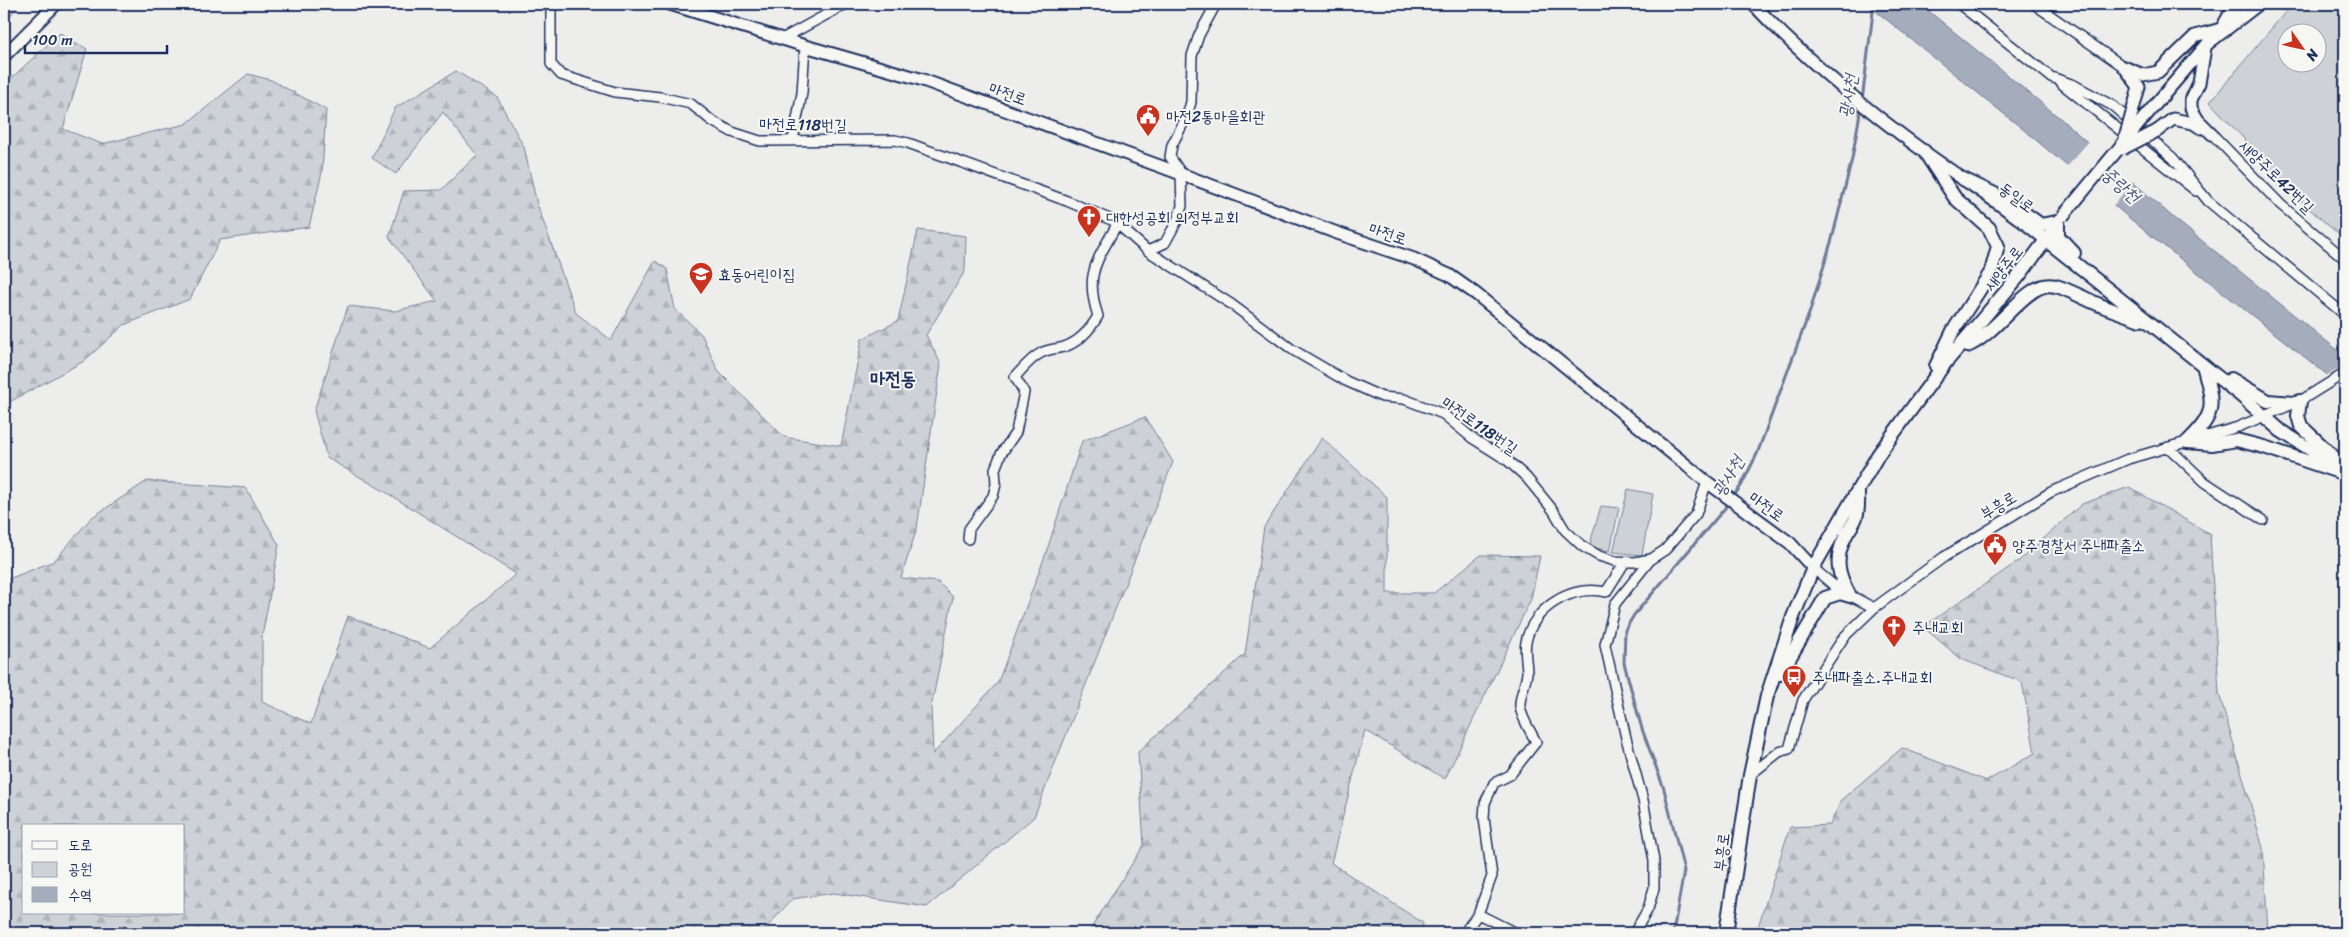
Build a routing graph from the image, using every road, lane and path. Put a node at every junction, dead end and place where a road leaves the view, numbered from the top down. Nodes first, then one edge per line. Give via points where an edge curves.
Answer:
1 (56, 4) edge
2 (551, 4) edge
3 (670, 4) edge
4 (846, 4) edge
5 (1216, 4) edge
6 (1753, 4) edge
7 (1959, 4) edge
8 (2034, 4) edge
9 (2236, 4) edge
10 (2242, 4) edge
11 (2258, 4) edge
12 (2222, 28) junction
13 (782, 39) junction
14 (2207, 45) junction
15 (806, 46) junction
16 (4, 56) edge
17 (2124, 67) junction
18 (2056, 79) junction
19 (2212, 134) junction
20 (793, 140) junction
21 (2120, 147) junction
22 (1924, 151) junction
23 (1180, 173) junction
24 (1963, 179) junction
25 (2208, 200) junction
26 (2061, 219) junction
27 (1117, 224) junction
28 (2046, 240) junction
29 (1148, 251) junction
30 (2345, 259) edge
31 (2118, 297) junction
32 (2345, 315) edge
33 (2148, 323) junction
34 (1960, 347) junction
35 (2198, 362) junction
36 (2345, 373) edge
37 (1923, 392) junction
38 (2297, 402) junction
39 (2262, 416) junction
40 (2187, 442) junction
41 (2168, 447) junction
42 (2345, 471) edge
43 (1711, 485) junction
44 (1858, 492) junction
45 (2263, 520) dead end
46 (968, 539) dead end
47 (1651, 559) junction
48 (1625, 562) junction
49 (1813, 568) junction
50 (1850, 596) junction
51 (1874, 608) junction
52 (1767, 696) junction
53 (1750, 775) junction
54 (1478, 914) junction
55 (1464, 933) edge
56 (1516, 933) edge
57 (1634, 933) edge
58 (1726, 933) edge

1 - 16 street
2 - 20 street, 마전로118번길 via 551,64 560,75 615,92 691,104 732,132 760,141
3 - 13 street, 마전로
4 - 13 street
5 - 23 street via 1192,56 1187,116 1172,145 1170,157
6 - 22 street, 동일로 via 1834,81
7 - 18 street
8 - 17 street
9 - 12 main road
10 - 12 street, 새양주로
11 - 14 main road
12 - 14 street, 새양주로
12 - 17 street via 2195,36 2158,72 2143,75
13 - 15 street, 마전로
14 - 19 street via 2191,108
14 - 21 street, 새양주로, bridge
15 - 20 street
15 - 23 street, 마전로 via 920,79
17 - 21 street, bridge via 2139,87
18 - 25 street
18 - 25 street via 2113,106 2173,158
19 - 21 street, bridge via 2193,123 2173,119 2157,131
19 - 30 street, 새양주로42번길 via 2282,205
20 - 27 street, 마전로118번길 via 895,140 908,143 1067,200
21 - 26 street, 새양주로, bridge
22 - 24 street, 동일로
22 - 37 main road via 1955,198 1989,228 1998,246 1991,272 1953,331
23 - 29 street via 1182,206 1177,221 1165,243
23 - 43 street, 마전로 via 1414,259 1449,275
24 - 26 main road via 2005,199 2041,225
24 - 28 street, 동일로
25 - 32 street
26 - 28 street, 새양주로
26 - 31 main road via 2058,236
27 - 29 street, 마전로118번길
27 - 46 street via 1091,277 1090,289 1098,316 1093,324 1074,342 1033,358 1015,377 1024,392 1016,432 998,460 993,496 969,530
28 - 31 main road, 동일로
28 - 34 main road, 새양주로
29 - 48 street, 마전로118번길 via 1231,304 1293,350 1346,381 1382,398 1404,399 1444,414 1526,477 1565,530 1582,546 1599,556
31 - 33 main road, 동일로
33 - 34 main road via 2059,285 2046,285 2024,297 1970,345
33 - 35 main road, 동일로
34 - 37 main road, 새양주로
35 - 38 main road via 2268,401
35 - 39 main road, 동일로 via 2240,394
35 - 40 main road via 2210,396 2211,412 2200,430
36 - 38 street, 부흥로
37 - 44 main road, 새양주로 via 1878,455
38 - 39 street, 부흥로
38 - 42 main road via 2301,426
39 - 40 street, 부흥로
39 - 42 main road
40 - 41 street, 부흥로
40 - 42 main road via 2212,444 2236,440
41 - 45 street via 2205,482
41 - 51 street, 부흥로 via 2128,459 2051,492 1944,557
43 - 47 street via 1692,520 1665,550
43 - 49 street, 마전로 via 1790,543
44 - 49 main road, 새양주로
44 - 50 main road via 1857,515 1844,539 1837,568
47 - 48 street, 마전로118번길
47 - 57 street via 1615,604 1605,645 1643,800 1654,861 1654,888 1648,909
48 - 54 street via 1606,592 1592,589 1574,591 1538,617 1531,630 1526,642 1527,674 1520,706 1536,742 1510,775 1494,783 1485,803 1492,876
49 - 50 street, 마전로
49 - 52 main road, 부흥로
50 - 51 street, 마전로
50 - 52 main road via 1840,593 1825,598
51 - 53 street, 부흥로 via 1844,637 1803,700 1789,749 1779,752
52 - 53 main road, 부흥로
53 - 58 main road, 부흥로
54 - 55 street
54 - 56 street

